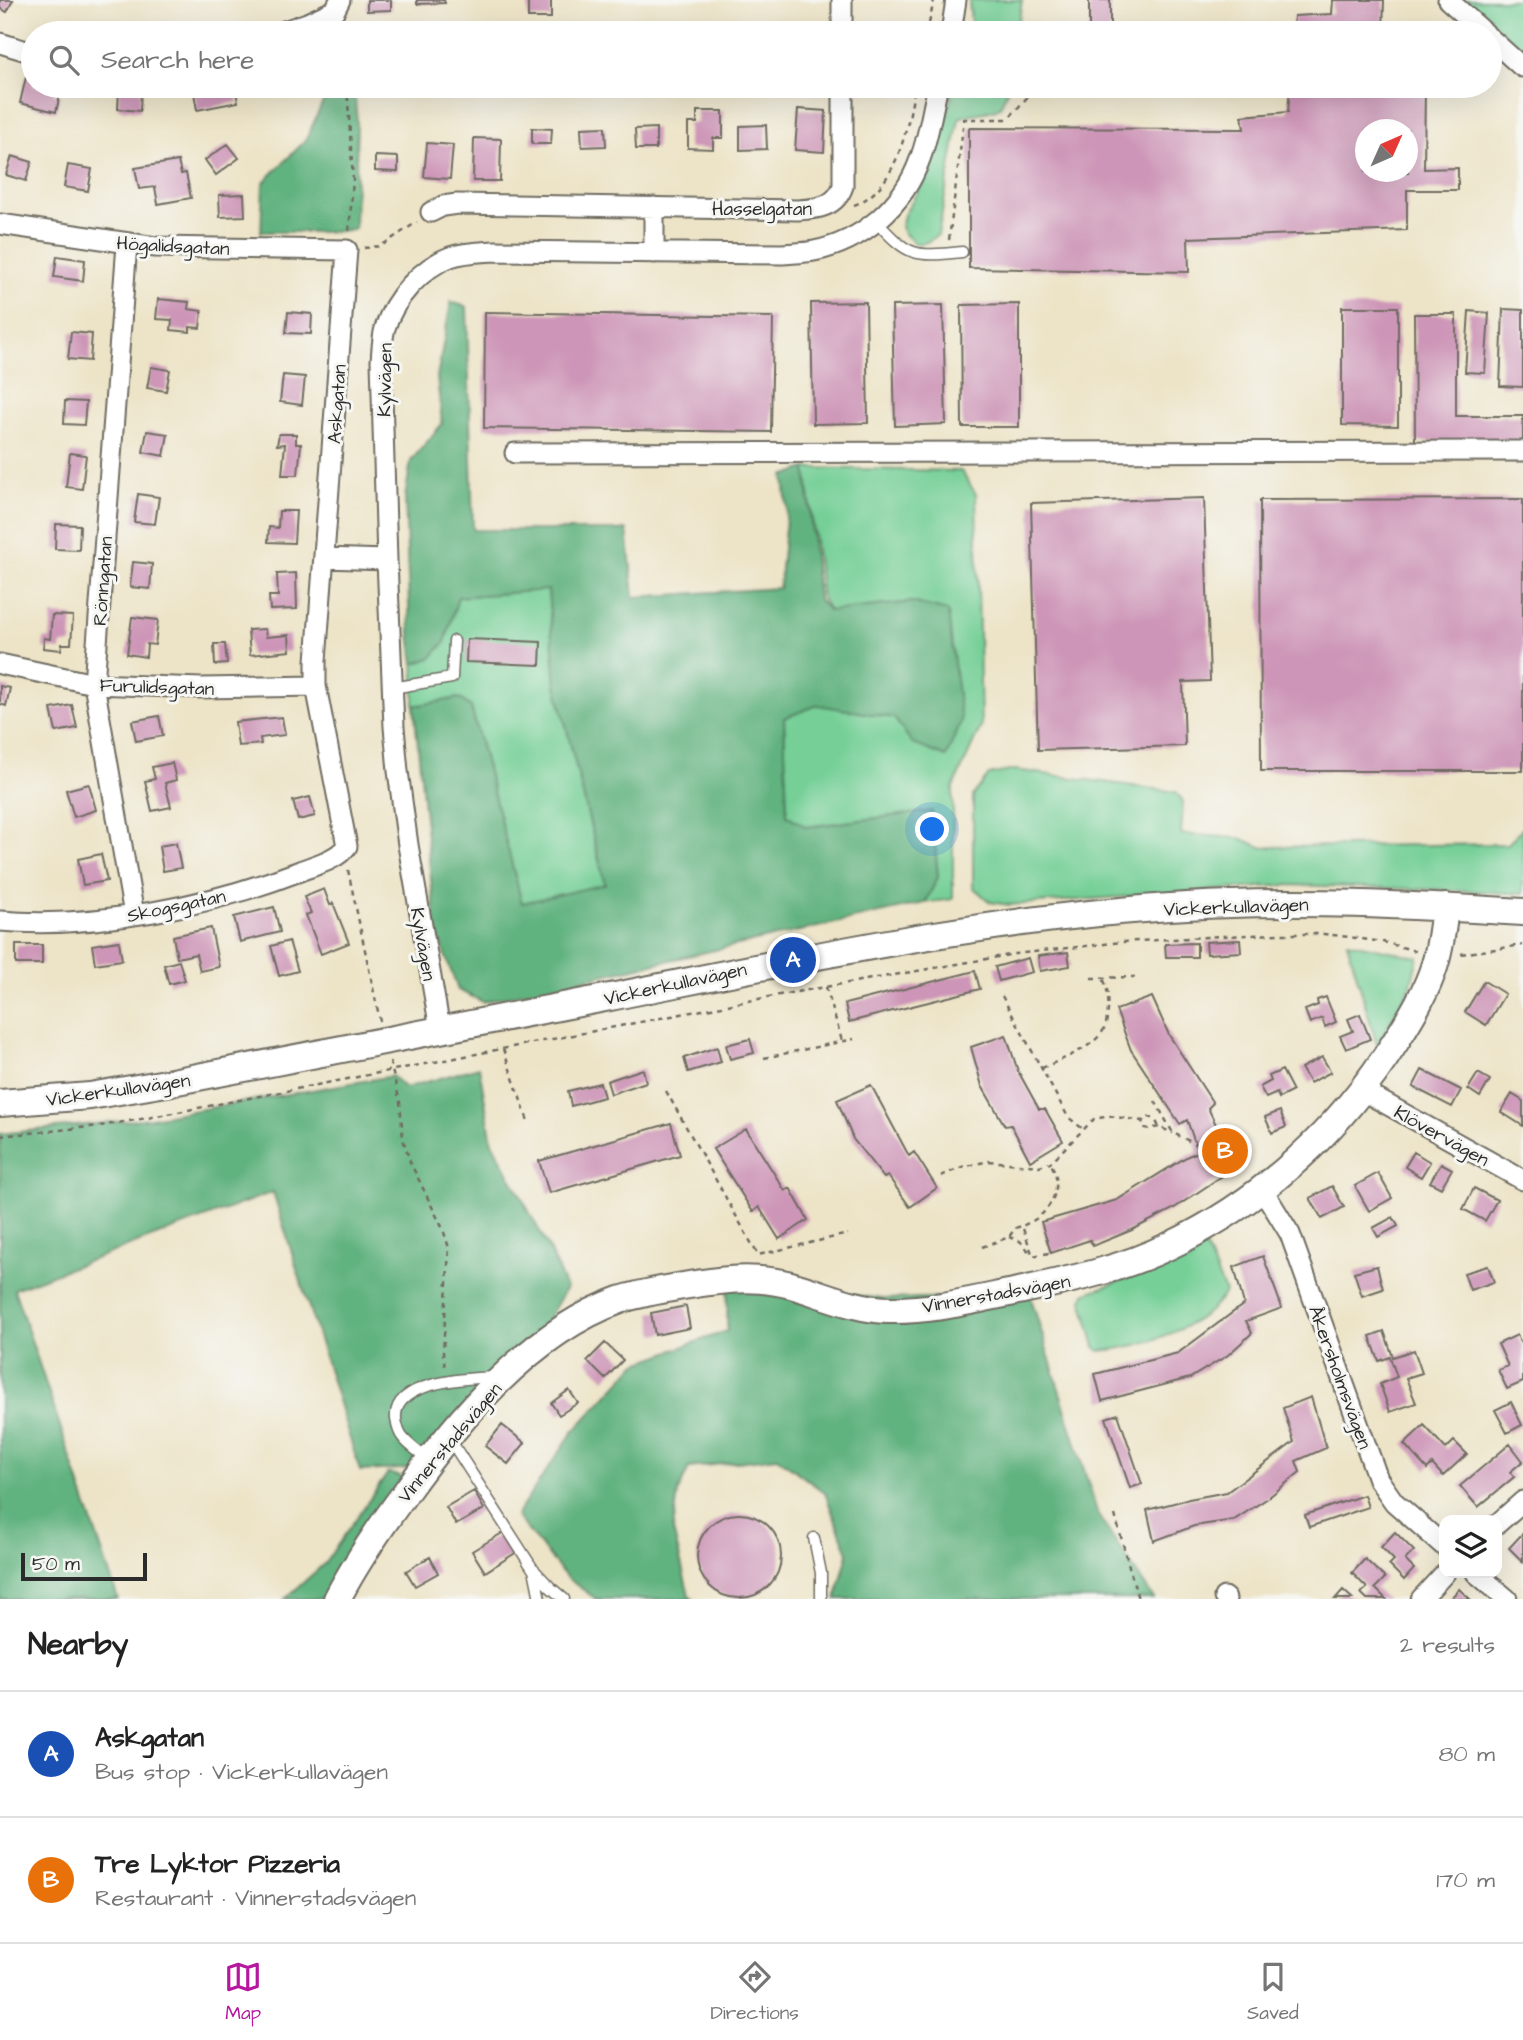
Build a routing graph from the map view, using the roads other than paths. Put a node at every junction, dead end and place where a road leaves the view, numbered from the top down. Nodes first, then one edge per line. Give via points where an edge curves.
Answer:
1 (340, 0) edge
2 (842, 0) edge
3 (956, 0) edge
4 (1448, 0) edge
5 (311, 21) edge
6 (842, 21) edge
7 (953, 21) edge
8 (1472, 21) edge
9 (0, 43) edge
10 (21, 49) edge
11 (1502, 49) edge
12 (1523, 67) edge
13 (843, 98) edge
14 (935, 98) edge
15 (654, 207) junction
16 (431, 212) road end
17 (876, 221) junction
18 (0, 224) edge
19 (127, 244) junction
20 (348, 250) joint
21 (962, 252) dead end
22 (654, 253) junction
23 (1523, 450) edge
24 (515, 453) dead end
25 (324, 558) junction
26 (387, 560) junction
27 (454, 641) dead end
28 (0, 664) edge
29 (94, 684) junction
30 (316, 686) junction
31 (393, 688) junction
32 (344, 850) joint
33 (1445, 907) junction
34 (1523, 912) edge
35 (134, 915) junction
36 (0, 920) edge
37 (440, 1029) junction
38 (1362, 1090) junction
39 (0, 1103) edge
40 (1523, 1180) edge
41 (1263, 1190) junction
42 (503, 1377) junction
43 (448, 1437) junction
44 (429, 1460) junction
45 (1523, 1502) edge
46 (1502, 1520) edge
47 (814, 1538) dead end
48 (1439, 1542) edge
49 (533, 1569) junction
50 (1441, 1578) edge
51 (1482, 1578) edge
52 (337, 1599) edge
53 (540, 1599) edge
54 (564, 1599) edge
55 (821, 1599) edge
56 (1422, 1599) edge
57 (1507, 1599) edge

1 - 5 street via 335,10
2 - 6 street
3 - 7 street
4 - 8 street
9 - 10 street
11 - 12 street
13 - 15 street, Hasselgatan via 843,186 825,206 798,210
14 - 17 street, Kylvägen via 916,169
15 - 16 street, Hasselgatan via 457,204
15 - 22 street
17 - 21 lane via 915,254
17 - 22 street, Kylvägen via 846,240 814,251
18 - 19 street, Högalidsgatan
19 - 20 street, Högalidsgatan
19 - 29 street, Rönngatan
20 - 25 street, Askgatan
22 - 26 street, Kylvägen via 459,254 434,265 406,291 388,320 382,352
23 - 24 street
25 - 26 street
25 - 30 street, Askgatan
26 - 31 street, Kylvägen
27 - 31 lane via 452,678
28 - 29 street, Furulidsgatan
29 - 30 street, Furulidsgatan
29 - 35 street, Rönngatan
30 - 32 street, Askgatan via 347,840
31 - 37 street, Kylvägen via 406,833
32 - 35 street, Skogsgatan via 260,885
33 - 34 main road, Vickerkullavägen
33 - 37 main road, Vickerkullavägen via 1254,903 1051,918 908,939
33 - 38 main road, Vinnerstadsvägen via 1427,985
35 - 36 street, Skogsgatan via 65,922
37 - 39 main road, Vickerkullavägen via 90,1096
38 - 40 street, Klövervägen
38 - 41 main road, Vinnerstadsvägen
41 - 42 main road, Vinnerstadsvägen via 1201,1229 1130,1263 957,1304 884,1310 761,1279 726,1279 653,1291 572,1323
41 - 48 street, Åkersholmsvägen via 1290,1234 1378,1479 1394,1502
42 - 43 main road, Vinnerstadsvägen
42 - 44 lane via 419,1389 398,1405 402,1438
43 - 44 main road, Vinnerstadsvägen
43 - 49 lane
44 - 52 main road, Vinnerstadsvägen via 368,1544
45 - 46 street
47 - 55 lane
49 - 53 lane
49 - 54 lane
50 - 56 street
51 - 57 street

